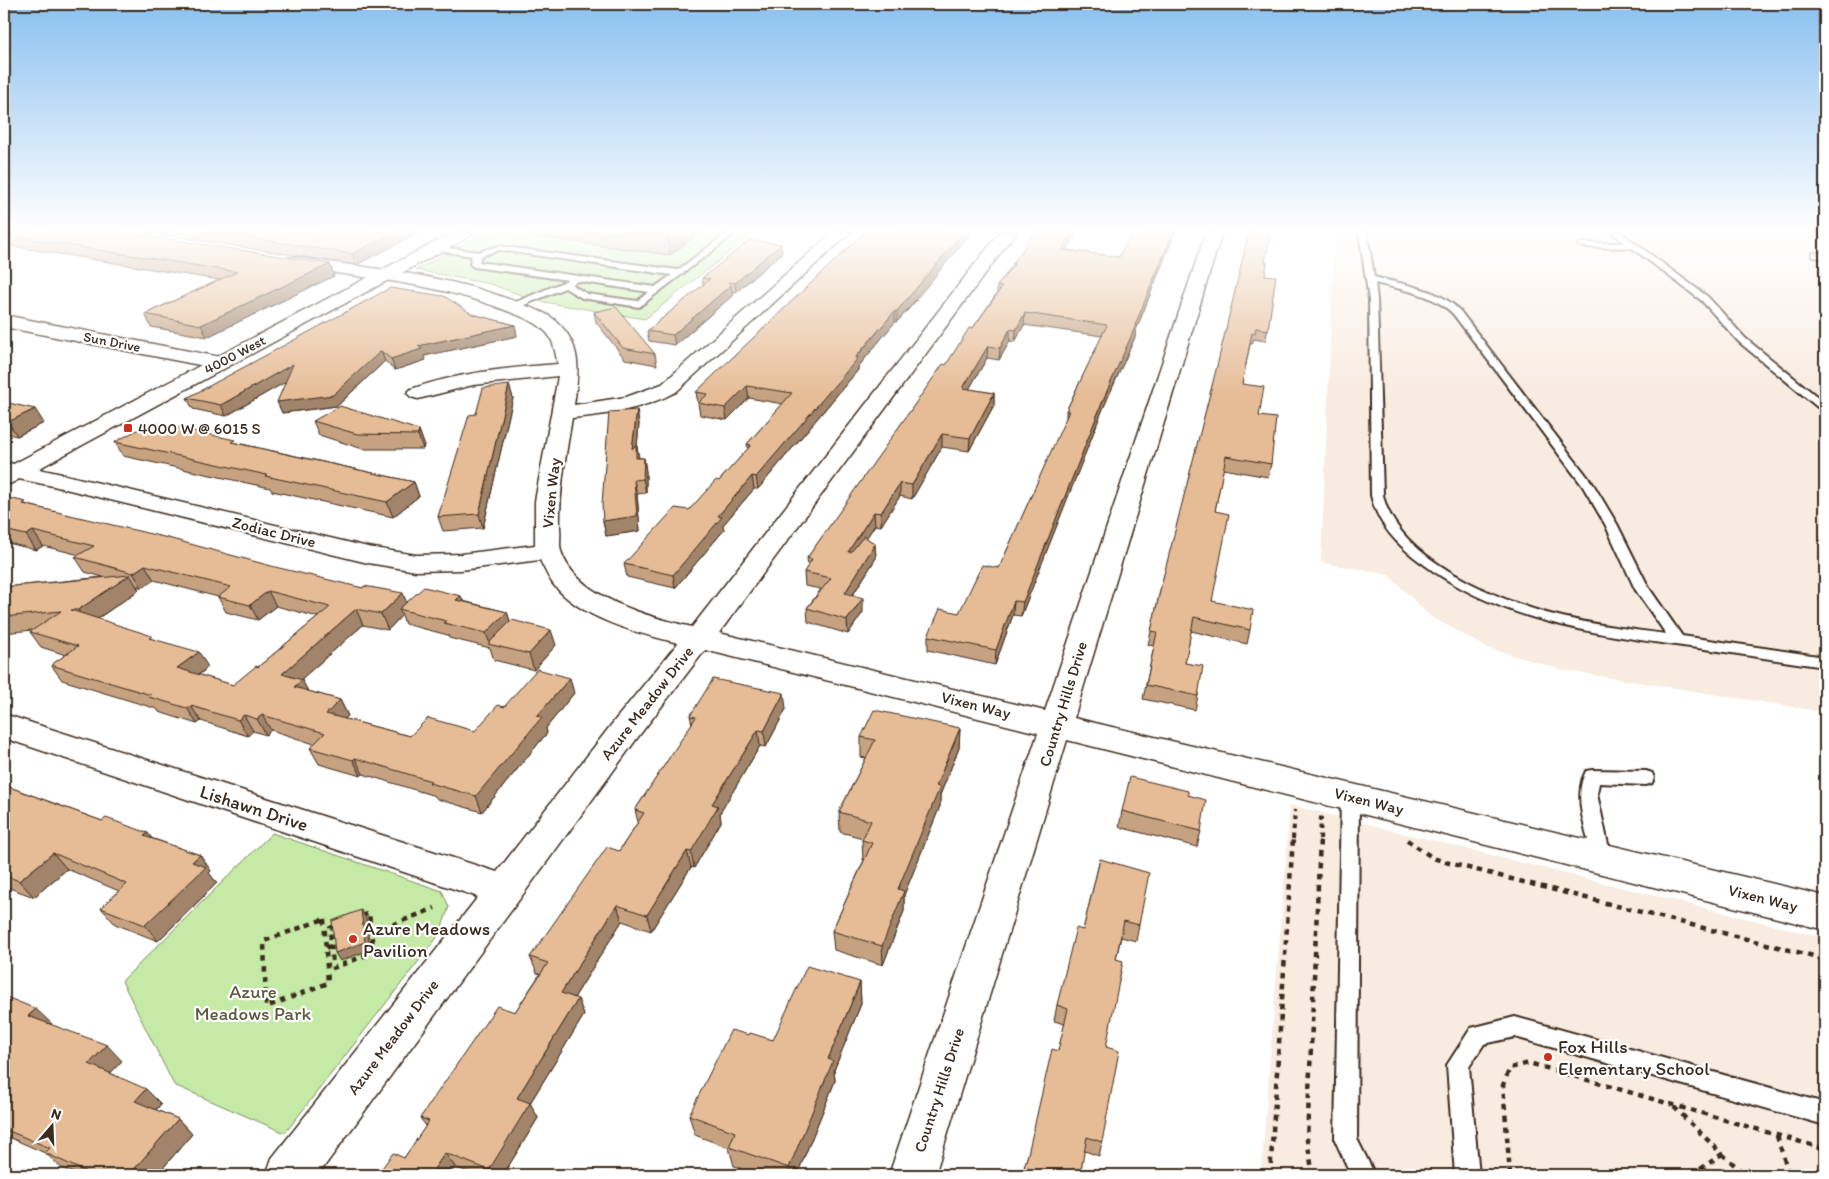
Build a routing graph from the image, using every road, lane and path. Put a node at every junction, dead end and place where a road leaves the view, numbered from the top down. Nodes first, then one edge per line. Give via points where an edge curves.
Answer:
1 (363, 287) edge
2 (449, 287) edge
3 (558, 287) edge
4 (570, 287) edge
5 (636, 287) edge
6 (661, 287) edge
7 (782, 287) edge
8 (966, 287) edge
9 (1196, 287) edge
10 (1372, 287) edge
11 (1401, 287) edge
12 (1689, 287) edge
13 (657, 290) junction
14 (514, 306) junction
15 (4, 321) edge
16 (220, 363) junction
17 (569, 369) junction
18 (418, 393) dead end
19 (1825, 408) edge
20 (561, 414) junction
21 (8, 473) edge
22 (548, 551) junction
23 (698, 638) junction
24 (1678, 641) junction
25 (1825, 662) edge
26 (1056, 725) junction
27 (4, 726) edge
28 (1646, 778) dead end
29 (1296, 804) dead end
30 (1350, 807) junction
31 (1406, 840) dead end
32 (1602, 858) junction
33 (504, 890) junction
34 (435, 908) dead end
35 (1825, 913) edge
36 (354, 919) edge
37 (338, 925) edge
38 (371, 933) junction
39 (329, 947) junction
40 (1825, 958) edge
41 (1672, 1105) junction
42 (1825, 1114) edge
43 (1777, 1136) junction
44 (1825, 1149) edge
45 (1722, 1154) junction
46 (288, 1175) edge
47 (912, 1175) edge
48 (1270, 1175) edge
49 (1315, 1175) edge
50 (1363, 1175) edge
51 (1467, 1175) edge
52 (1510, 1175) edge
53 (1692, 1175) edge
54 (1746, 1175) edge
55 (1788, 1175) edge

1 - 16 street, 4000 West
2 - 14 street, Vixen Way
3 - 14 lane
4 - 13 lane via 585,296 639,304
5 - 13 lane
6 - 13 lane
7 - 20 street via 669,388 621,406
8 - 23 street, Azure Meadow Drive
9 - 26 street, Country Hills Drive
10 - 24 lane via 1377,495 1382,513 1395,531 1449,576 1519,608 1565,623
11 - 24 lane via 1438,297 1457,313 1587,484 1611,524 1642,589
12 - 19 lane via 1705,299 1742,340
14 - 17 street, Vixen Way via 554,329 563,344
15 - 16 street, Sun Drive
16 - 21 street, 4000 West
17 - 18 street via 470,378
17 - 20 street, Vixen Way
20 - 22 street, Vixen Way via 547,501
21 - 22 street, Zodiac Drive via 53,479 368,555 416,563 461,562
22 - 23 street, Vixen Way via 564,579 591,601 618,616
23 - 26 street, Vixen Way
23 - 33 street, Azure Meadow Drive
24 - 25 lane
26 - 30 street, Vixen Way
26 - 47 street, Country Hills Drive
27 - 33 street, Lishawn Drive
28 - 32 lane via 1592,776 1588,794
29 - 48 path
30 - 32 street, Vixen Way
30 - 49 path via 1321,808 1307,1140
30 - 50 lane via 1346,1140
31 - 40 path via 1433,858 1449,864
32 - 35 street, Vixen Way
33 - 46 street, Azure Meadow Drive
34 - 38 path
36 - 38 path via 369,913
37 - 39 path via 330,928
38 - 39 path via 374,952 333,968
39 - 39 path via 328,983 266,1007 264,941 324,919
41 - 43 path
41 - 45 path
41 - 52 path via 1529,1063 1510,1068 1503,1085
42 - 51 lane via 1516,1027 1478,1035 1458,1065
43 - 44 path
43 - 55 path
45 - 53 path
45 - 54 path

